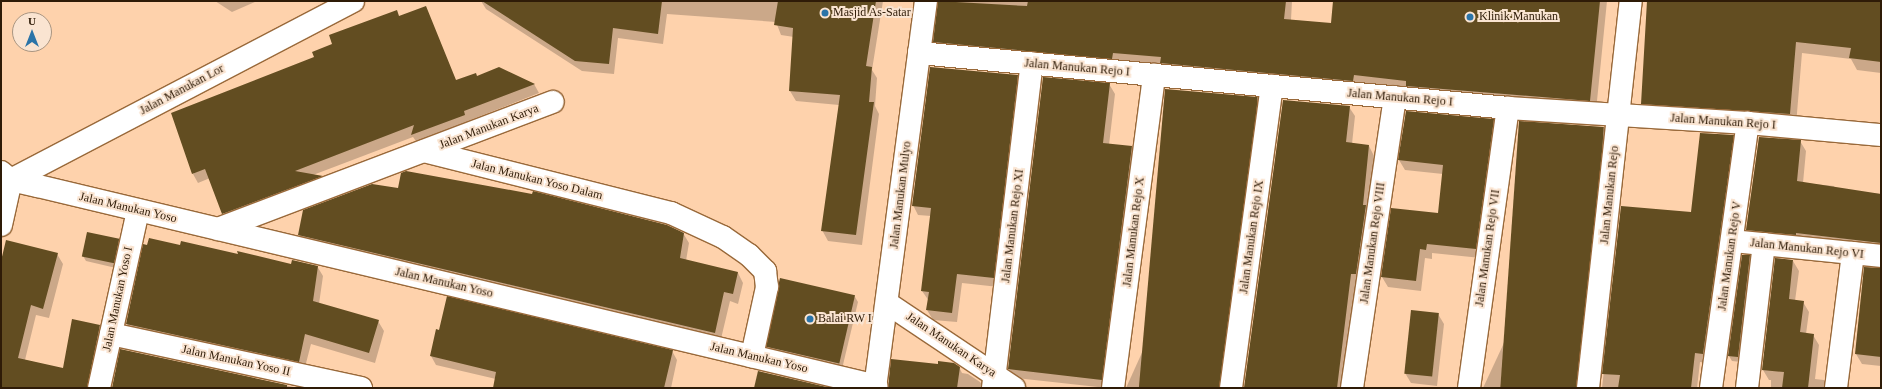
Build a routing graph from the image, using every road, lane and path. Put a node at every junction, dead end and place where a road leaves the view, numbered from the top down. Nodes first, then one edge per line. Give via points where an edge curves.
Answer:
1 (353, 1) edge
2 (926, 1) edge
3 (1631, 1) edge
4 (919, 53) junction
5 (1032, 64) junction
6 (1154, 75) junction
7 (1272, 86) junction
8 (1395, 97) junction
9 (553, 102) dead end
10 (1508, 108) junction
11 (1619, 114) junction
12 (1748, 123) junction
13 (1881, 136) edge
14 (424, 151) junction
15 (6, 176) edge
16 (138, 210) junction
17 (1, 225) edge
18 (218, 229) junction
19 (1732, 241) junction
20 (1764, 244) junction
21 (1853, 253) junction
22 (1881, 256) edge
23 (887, 302) junction
24 (111, 334) junction
25 (752, 356) junction
26 (994, 381) edge
27 (876, 387) edge
28 (99, 388) edge
29 (361, 388) edge
30 (1014, 388) edge
31 (1113, 388) edge
32 (1231, 388) edge
33 (1352, 388) edge
34 (1468, 388) edge
35 (1588, 388) edge
36 (1711, 388) edge
37 (1747, 388) edge
38 (1836, 388) edge

1 - 15 street, Jalan Manukan Lor
2 - 4 street, Jalan Manukan Mulyo
3 - 11 street, Jalan Manukan Rejo
4 - 5 street, Jalan Manukan Rejo I
4 - 23 street, Jalan Manukan Mulyo
5 - 6 street, Jalan Manukan Rejo I
5 - 26 street, Jalan Manukan Rejo XI
6 - 7 street, Jalan Manukan Rejo I
6 - 31 street, Jalan Manukan Rejo X
7 - 8 street, Jalan Manukan Rejo I
7 - 32 street, Jalan Manukan Rejo IX
8 - 10 street, Jalan Manukan Rejo I
8 - 33 street, Jalan Manukan Rejo VIII
9 - 14 street, Jalan Manukan Karya
10 - 11 street, Jalan Manukan Rejo I
10 - 34 street, Jalan Manukan Rejo VII
11 - 12 street, Jalan Manukan Rejo I
11 - 35 street, Jalan Manukan Rejo
12 - 13 street, Jalan Manukan Rejo I
12 - 19 street, Jalan Manukan Rejo V
14 - 18 street
14 - 25 street, Jalan Manukan Yoso Dalam via 671,213 723,237 749,255 765,271 767,287
15 - 16 street, Jalan Manukan Yoso
15 - 17 street
16 - 18 street, Jalan Manukan Yoso
16 - 24 street, Jalan Manukan Yoso I
18 - 25 street, Jalan Manukan Yoso
19 - 20 street, Jalan Manukan Rejo VI
19 - 36 street, Jalan Manukan Rejo V
20 - 21 street, Jalan Manukan Rejo VI
20 - 37 street
21 - 22 street, Jalan Manukan Rejo VI
21 - 38 street
23 - 26 street, Jalan Manukan Karya
23 - 27 street, Jalan Manukan Mulyo
24 - 28 street, Jalan Manukan Yoso I
24 - 29 street, Jalan Manukan Yoso II
25 - 27 street, Jalan Manukan Yoso
26 - 30 street, Jalan Manukan Karya

